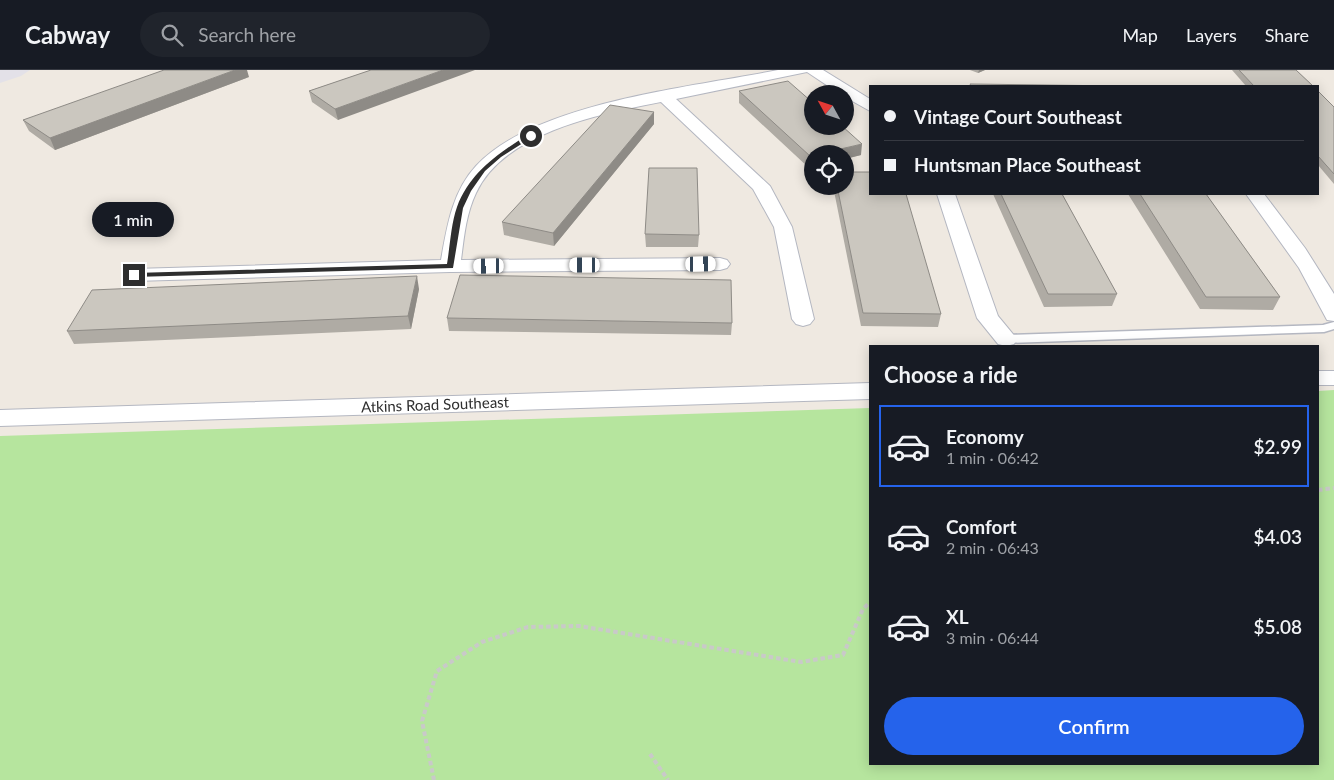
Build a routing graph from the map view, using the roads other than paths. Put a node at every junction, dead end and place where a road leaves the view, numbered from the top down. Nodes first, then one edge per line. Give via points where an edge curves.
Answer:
1 (801, 70) edge
2 (813, 70) edge
3 (665, 97) junction
4 (869, 105) edge
5 (946, 195) edge
6 (1256, 195) edge
7 (720, 264) dead end
8 (450, 266) junction
9 (134, 275) dead end
10 (1334, 315) edge
11 (803, 319) dead end
12 (1334, 325) edge
13 (1006, 339) joint
14 (1319, 378) edge
15 (1334, 378) edge
16 (869, 391) edge
17 (0, 418) edge

1 - 3 street
2 - 4 street
3 - 8 street via 570,119 541,131 499,156 483,170 460,208
3 - 11 street via 761,186 783,227
5 - 13 street via 988,318
6 - 10 street via 1303,262
7 - 8 street
8 - 9 street
12 - 13 lane via 1324,328
14 - 15 street
16 - 17 street, Atkins Road Southeast

